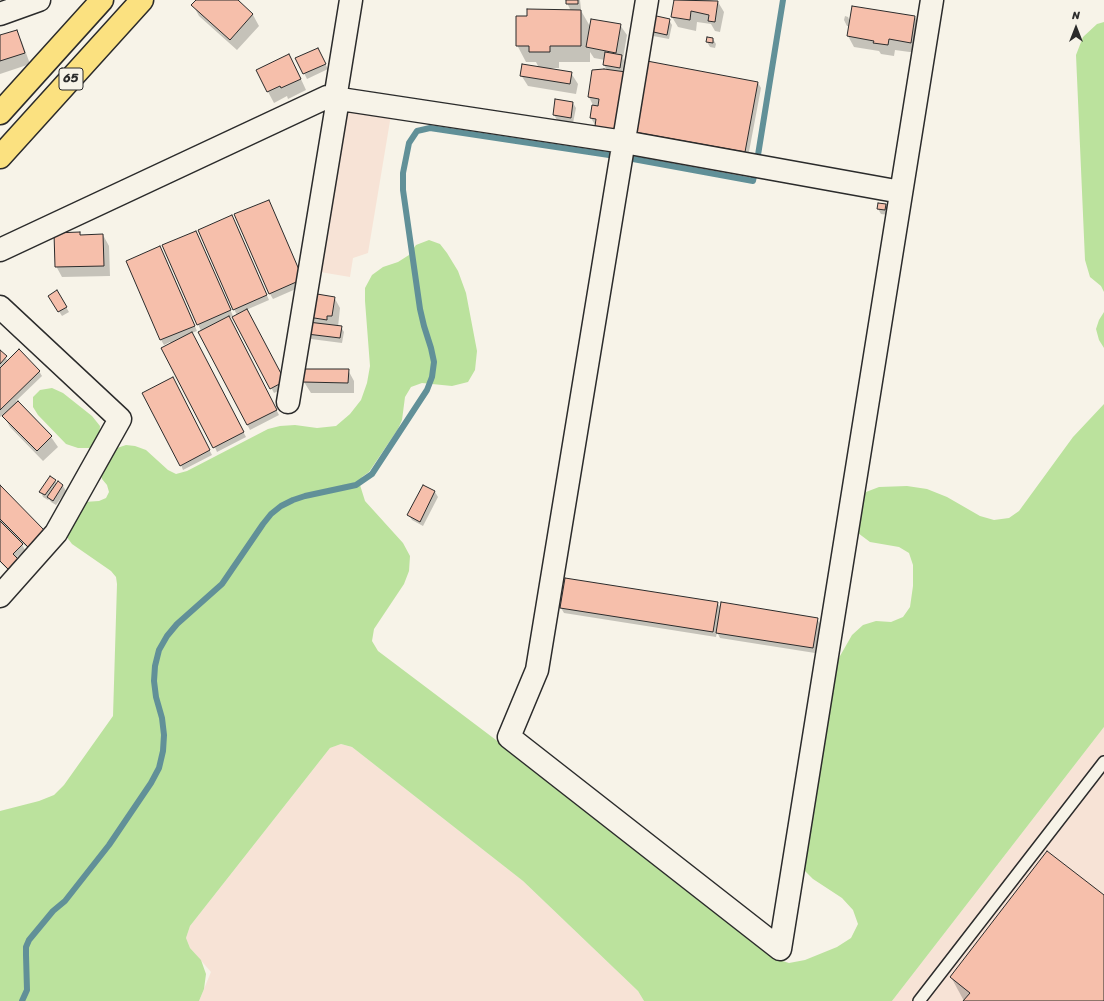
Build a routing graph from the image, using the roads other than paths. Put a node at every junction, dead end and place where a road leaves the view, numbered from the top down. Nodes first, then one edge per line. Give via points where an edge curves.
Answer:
1 (39, 0) edge
2 (102, 0) edge
3 (142, 0) edge
4 (351, 0) edge
5 (647, 0) edge
6 (932, 0) edge
7 (0, 14) edge
8 (336, 99) junction
9 (0, 113) edge
10 (624, 142) junction
11 (0, 157) edge
12 (901, 192) junction
13 (0, 250) edge
14 (0, 307) edge
15 (288, 402) dead end
16 (0, 596) edge
17 (1104, 762) edge
18 (920, 1001) edge

1 - 7 street
2 - 9 main road, 65
3 - 11 main road, 65
4 - 8 street
5 - 10 street
6 - 12 street
8 - 10 street
8 - 13 street via 327,97
8 - 15 street
10 - 12 street
10 - 12 street via 536,670 509,737 780,949
14 - 16 street via 120,419 56,533
17 - 18 lane

